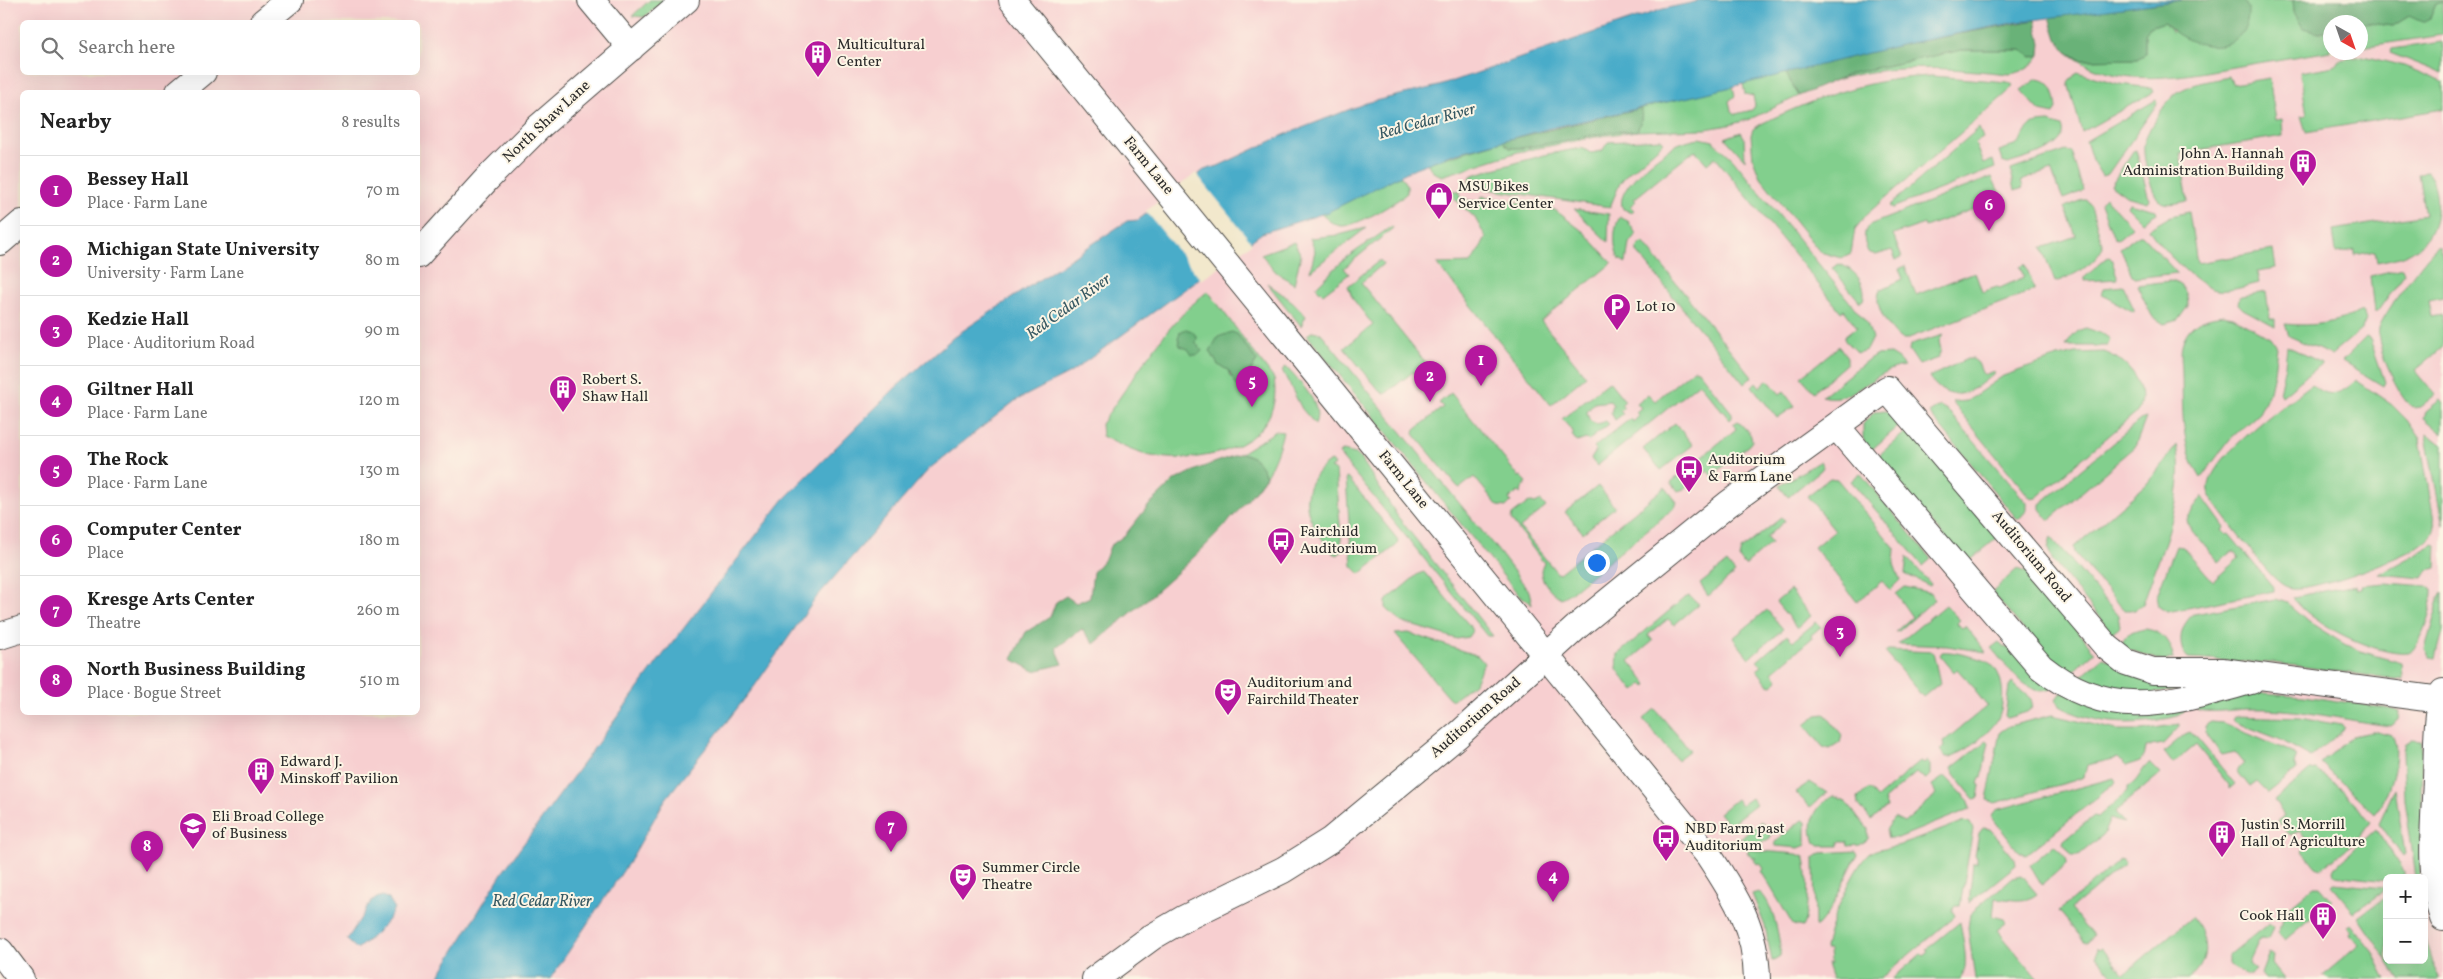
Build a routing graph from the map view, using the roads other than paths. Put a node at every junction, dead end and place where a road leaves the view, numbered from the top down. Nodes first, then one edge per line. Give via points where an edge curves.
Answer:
1 (290, 0) edge
2 (591, 0) edge
3 (686, 0) edge
4 (1012, 0) edge
5 (265, 20) edge
6 (631, 48) junction
7 (199, 75) edge
8 (181, 90) edge
9 (20, 226) edge
10 (0, 242) edge
11 (420, 253) edge
12 (1837, 427) junction
13 (20, 631) edge
14 (0, 636) edge
15 (1545, 656) junction
16 (2266, 677) junction
17 (2442, 696) edge
18 (2443, 918) edge
19 (0, 951) edge
20 (21, 979) edge
21 (1096, 979) edge
22 (1757, 979) edge

1 - 5 street
2 - 6 street
3 - 6 street, North Shaw Lane
4 - 15 street, Farm Lane
6 - 11 street, North Shaw Lane via 540,126
7 - 8 street
9 - 10 street
12 - 15 street, Auditorium Road via 1728,504
12 - 16 street, Auditorium Road via 2041,667 2062,683 2094,698 2144,705 2188,698
12 - 16 street, Auditorium Road via 1888,389 2116,655 2153,671 2222,672
13 - 14 street
15 - 21 street, Auditorium Road via 1515,686 1332,840 1283,870 1159,933
15 - 22 street, Farm Lane via 1703,848 1736,898 1754,943
16 - 17 street, Auditorium Road
17 - 18 street via 2434,825 2436,890
19 - 20 street

